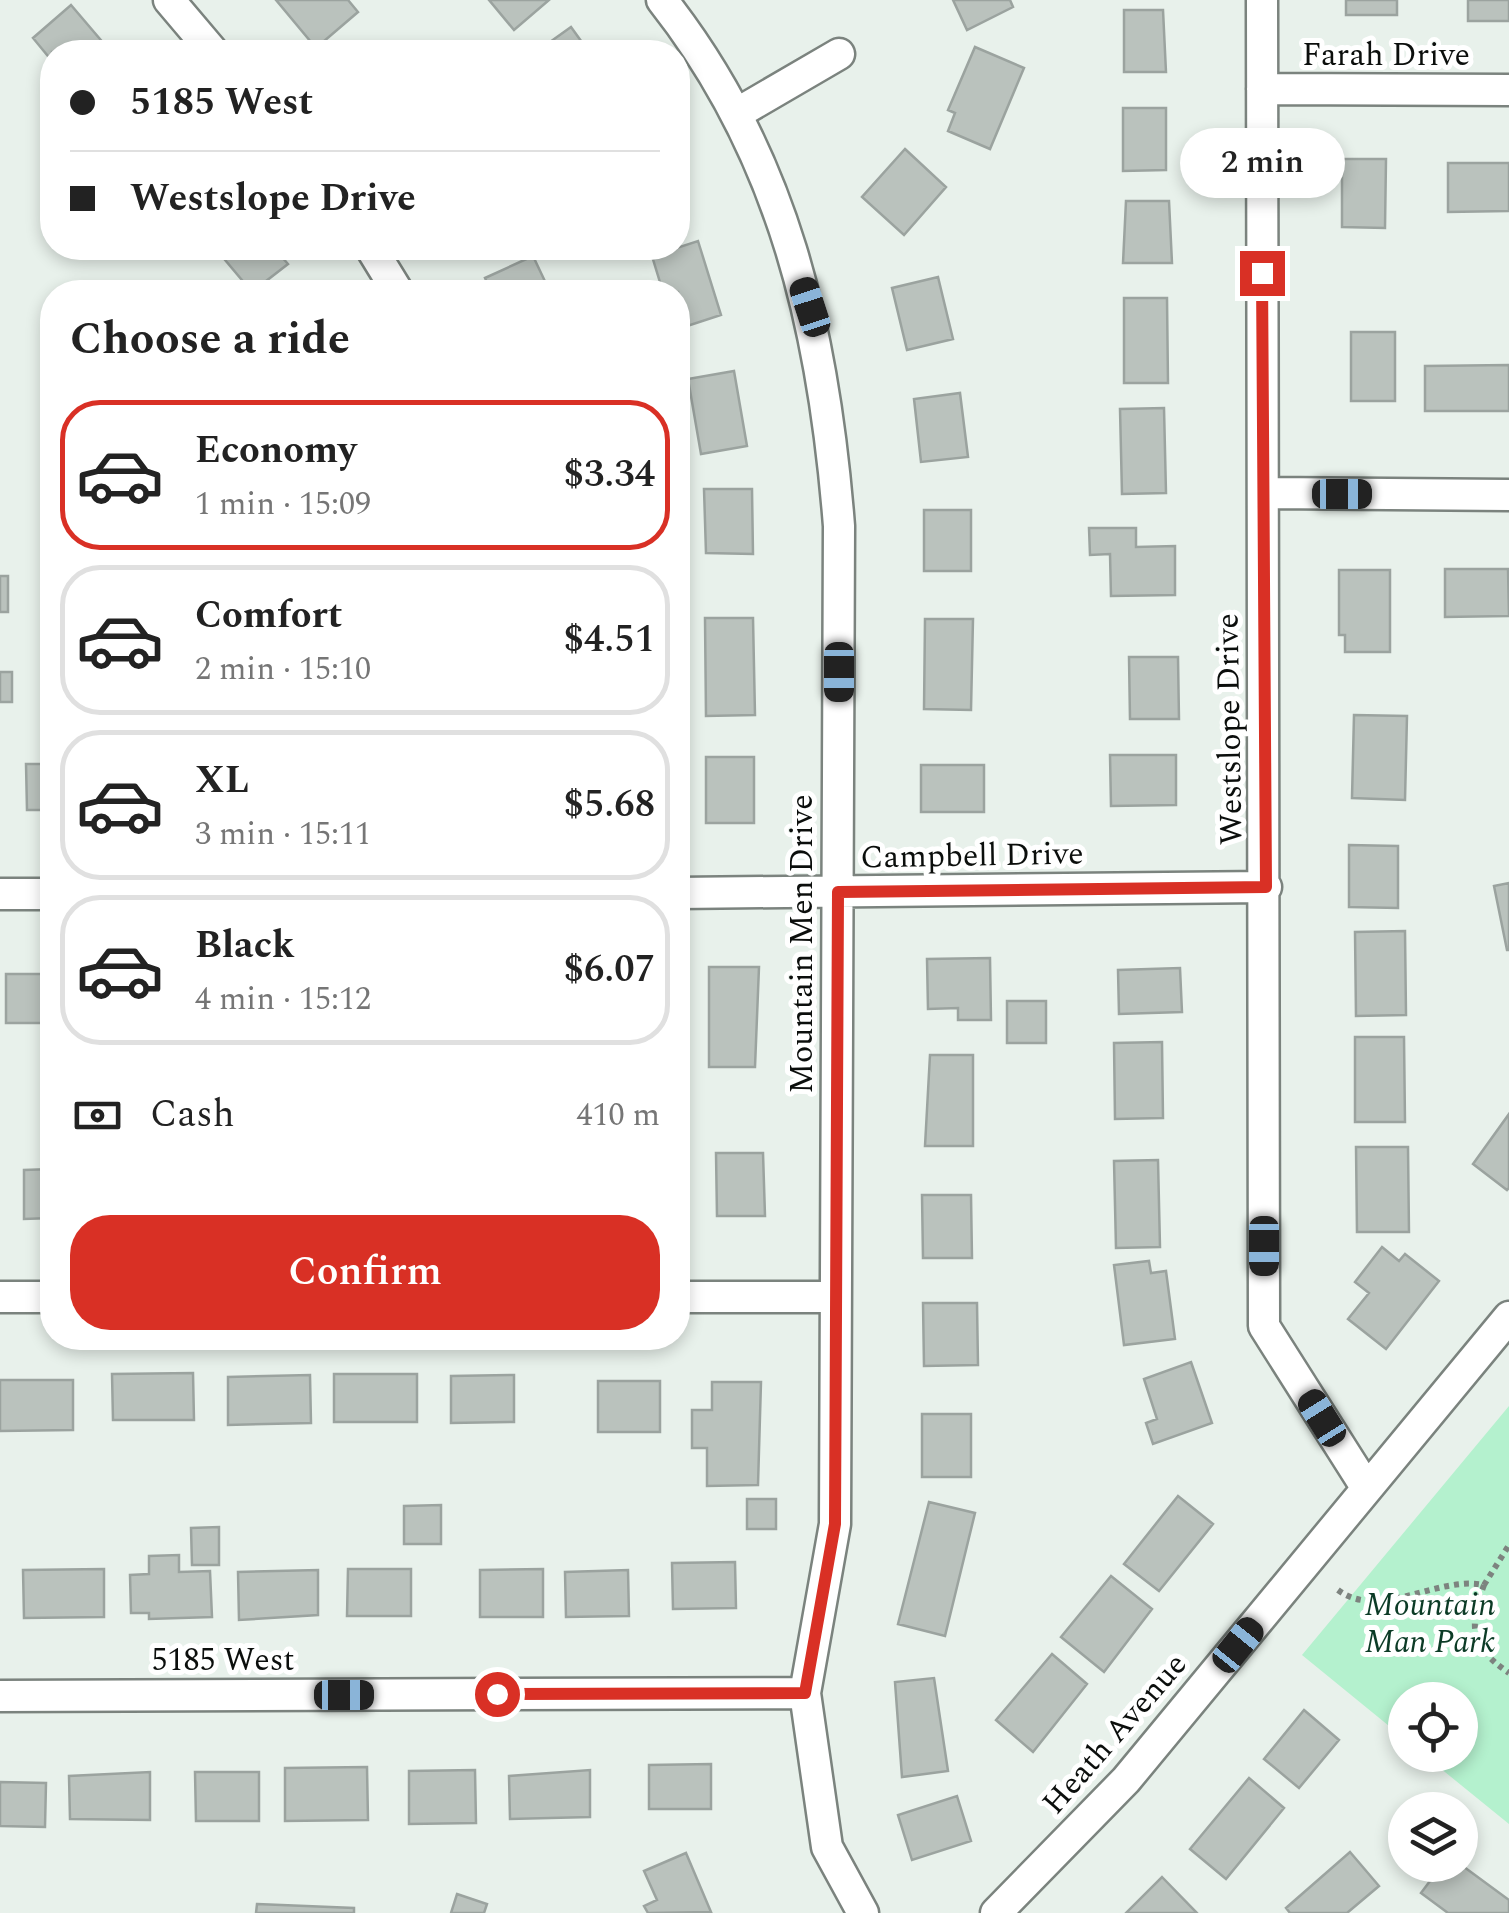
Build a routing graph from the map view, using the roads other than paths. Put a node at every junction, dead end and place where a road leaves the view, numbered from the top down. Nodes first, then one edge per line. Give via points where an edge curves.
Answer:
1 (169, 0) edge
2 (662, 0) edge
3 (1262, 0) edge
4 (203, 40) edge
5 (688, 40) edge
6 (690, 43) edge
7 (839, 54) dead end
8 (1262, 89) junction
9 (1509, 90) edge
10 (736, 114) junction
11 (1263, 494) junction
12 (1509, 495) edge
13 (1266, 887) junction
14 (690, 892) edge
15 (838, 892) junction
16 (0, 894) edge
17 (40, 894) edge
18 (690, 1297) edge
19 (835, 1297) junction
20 (0, 1298) edge
21 (40, 1298) edge
22 (1509, 1318) edge
23 (1366, 1487) junction
24 (805, 1693) junction
25 (0, 1696) edge
26 (863, 1913) edge
27 (996, 1913) edge

1 - 4 street
2 - 5 street, Mountain Men Drive
3 - 8 street, Westslope Drive
6 - 10 street, Mountain Men Drive
7 - 10 street
8 - 9 street, Farah Drive
8 - 11 street, Westslope Drive
10 - 15 street, Mountain Men Drive via 799,271 830,410 840,526
11 - 12 street
11 - 13 street, Westslope Drive
13 - 15 street, Campbell Drive
13 - 23 street, Westslope Drive via 1264,1326
14 - 15 street, Campbell Drive
15 - 19 street, Mountain Men Drive
16 - 17 street
18 - 19 street
19 - 24 street, Mountain Men Drive via 835,1524
20 - 21 street
22 - 23 street, Heath Avenue
23 - 27 street, Heath Avenue via 1126,1780
24 - 25 street, 5185 West
24 - 26 street, Mountain Men Drive via 827,1848

